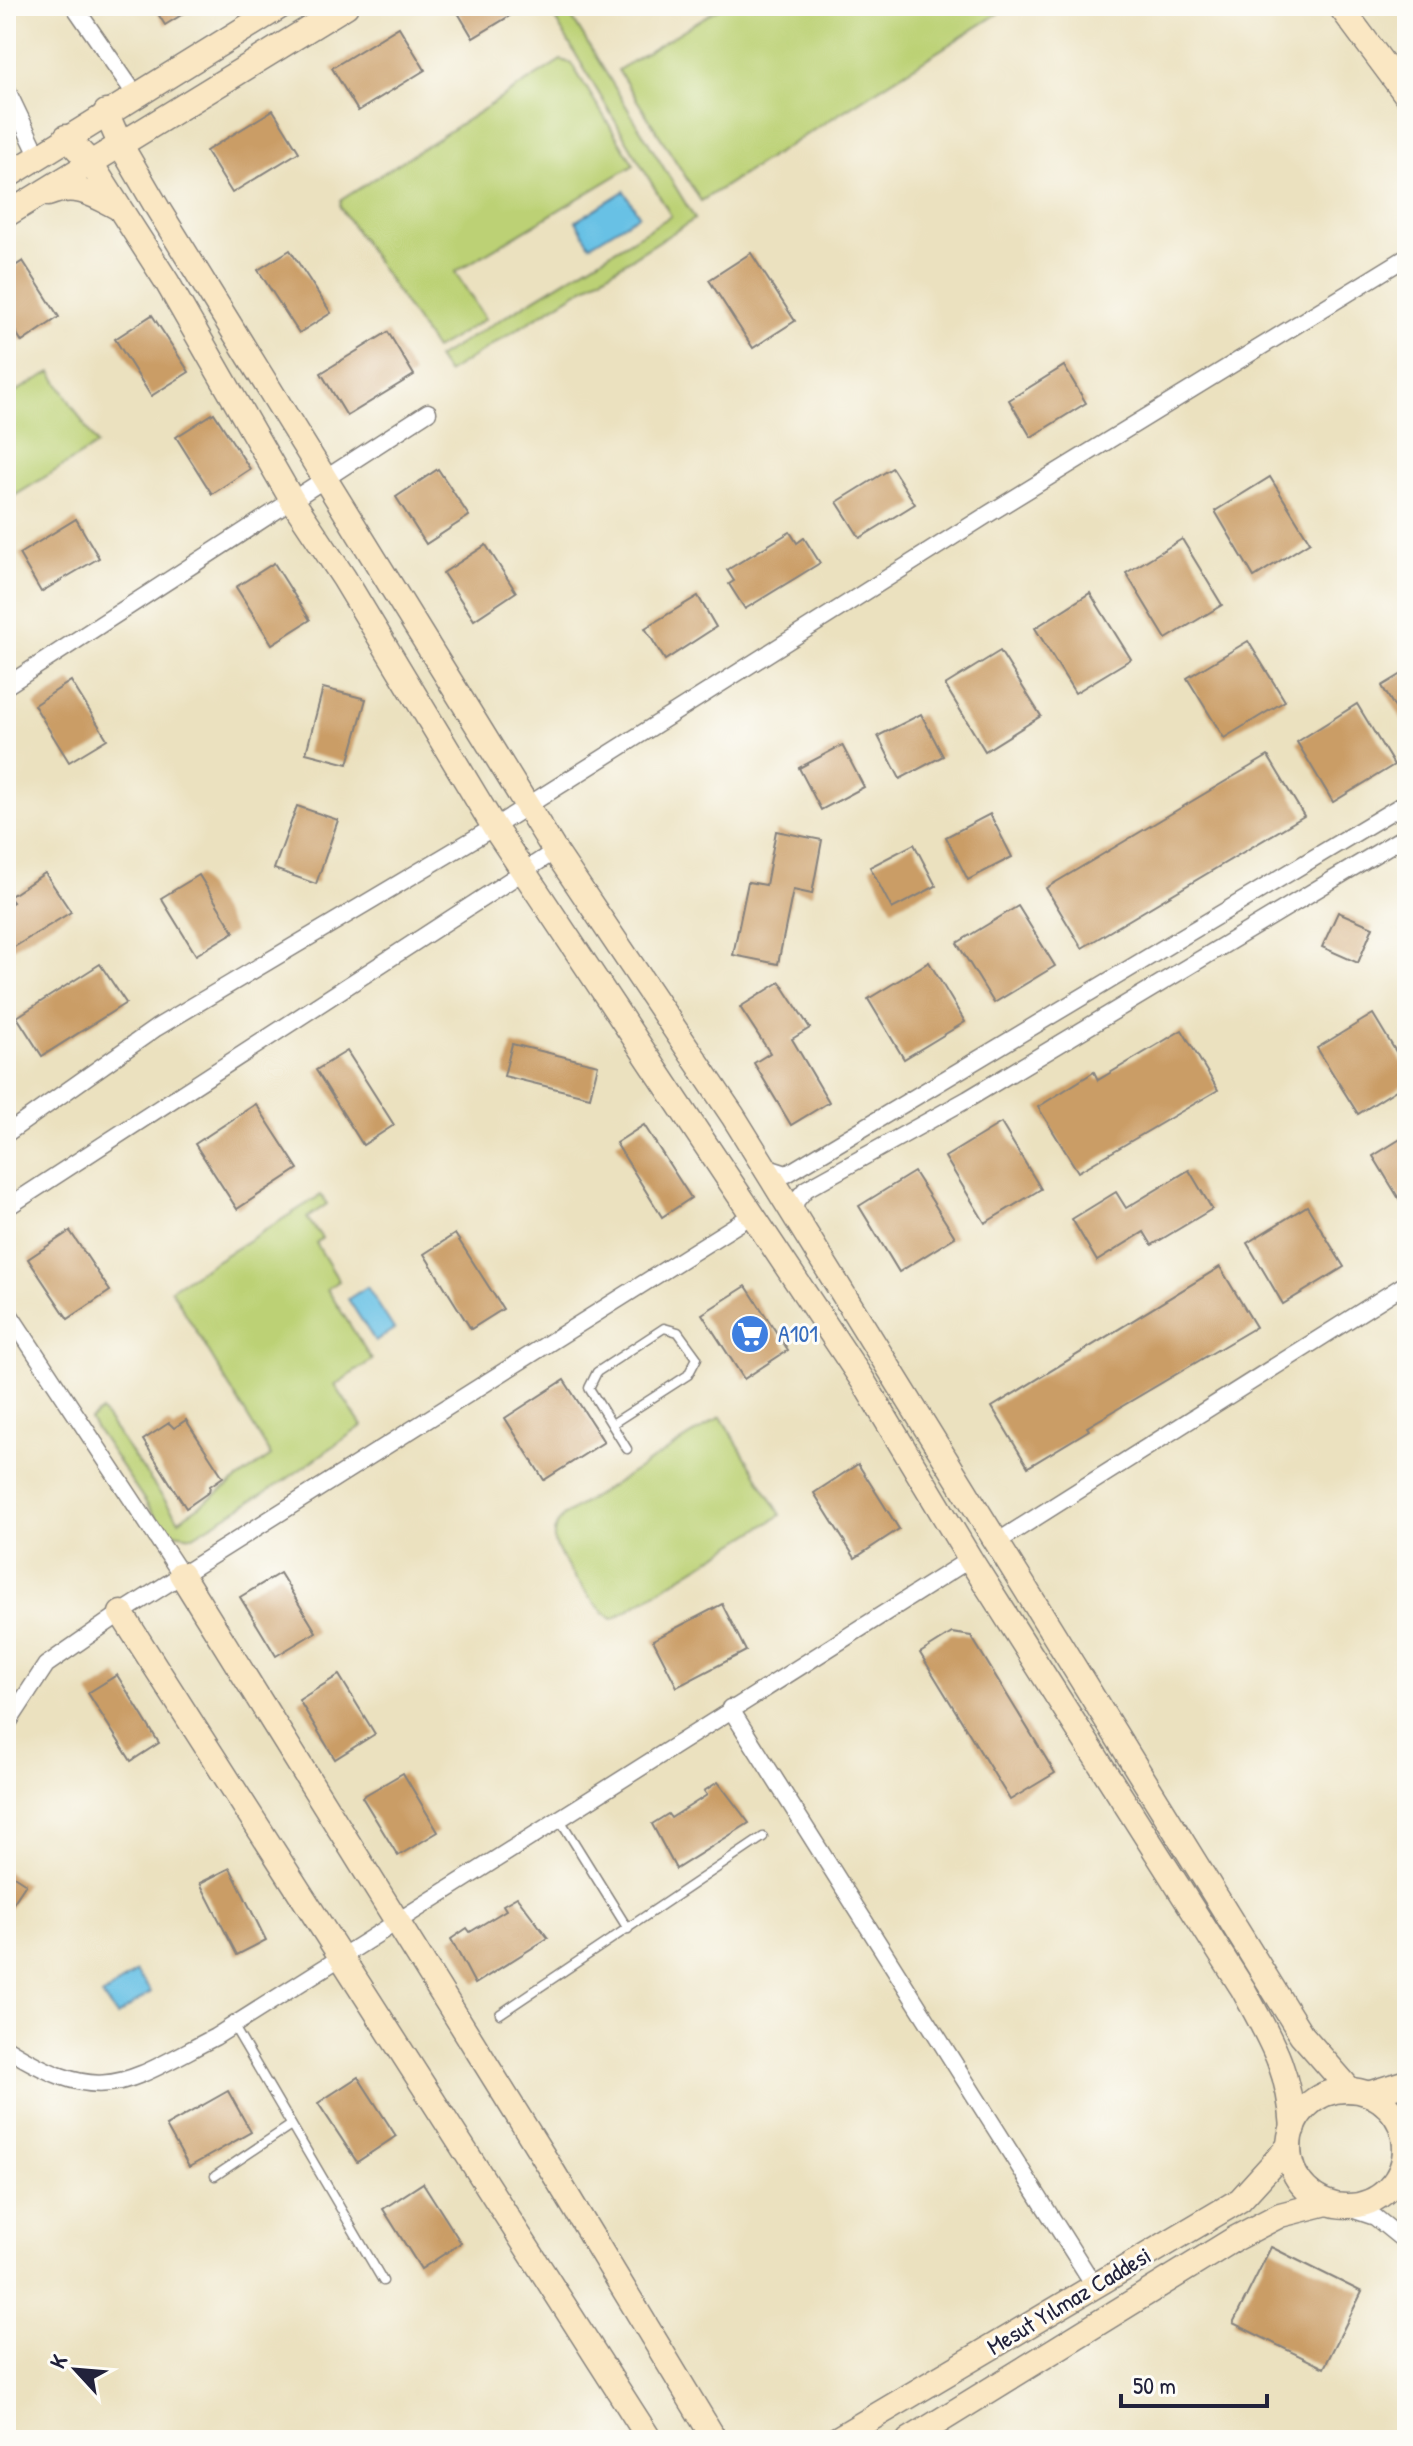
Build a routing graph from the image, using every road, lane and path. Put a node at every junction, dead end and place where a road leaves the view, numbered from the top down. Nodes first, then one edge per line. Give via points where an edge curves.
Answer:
1 (74, 6) edge
2 (281, 6) edge
3 (346, 6) edge
4 (1340, 6) edge
5 (6, 88) edge
6 (135, 94) junction
7 (1407, 96) edge
8 (106, 112) junction
9 (159, 121) junction
10 (66, 137) junction
11 (120, 144) junction
12 (38, 155) junction
13 (90, 162) junction
14 (6, 177) edge
15 (16, 209) edge
16 (120, 209) junction
17 (158, 209) junction
18 (1407, 257) edge
19 (428, 412) dead end
20 (321, 479) junction
21 (292, 500) junction
22 (6, 686) edge
23 (1407, 802) edge
24 (526, 805) junction
25 (494, 827) junction
26 (1407, 835) edge
27 (555, 851) junction
28 (524, 871) junction
29 (6, 1134) edge
30 (765, 1167) junction
31 (6, 1208) edge
32 (752, 1215) junction
33 (796, 1217) junction
34 (1407, 1283) edge
35 (6, 1309) edge
36 (612, 1424) junction
37 (627, 1449) dead end
38 (997, 1542) junction
39 (970, 1559) junction
40 (181, 1574) junction
41 (121, 1613) junction
42 (730, 1708) junction
43 (6, 1726) edge
44 (559, 1817) junction
45 (763, 1837) dead end
46 (397, 1921) junction
47 (628, 1929) junction
48 (342, 1956) junction
49 (500, 2014) dead end
50 (233, 2025) junction
51 (6, 2048) edge
52 (1407, 2082) edge
53 (1359, 2092) junction
54 (291, 2125) junction
55 (1291, 2137) junction
56 (1405, 2164) edge
57 (215, 2176) dead end
58 (1336, 2205) junction
59 (1407, 2243) edge
60 (383, 2281) dead end
61 (1094, 2285) junction
62 (650, 2440) edge
63 (715, 2440) edge
64 (835, 2440) edge
65 (909, 2440) edge

1 - 6 street
2 - 6 main road
3 - 9 main road
4 - 7 main road
5 - 12 street
6 - 8 main road
8 - 10 main road
8 - 11 main road
9 - 11 main road
9 - 17 main road via 144,156
10 - 12 main road
10 - 13 main road
11 - 13 main road
11 - 17 main road
12 - 14 main road
13 - 15 main road
13 - 16 main road
15 - 16 main road via 64,187 86,190
16 - 21 main road
17 - 20 main road
18 - 24 street
19 - 20 street
20 - 21 street
20 - 24 main road
21 - 22 street
21 - 25 main road
23 - 30 street via 787,1174
24 - 25 street
24 - 27 main road
25 - 28 main road
25 - 29 street via 156,1028
26 - 33 street via 968,1099 806,1189 795,1202
27 - 28 street
27 - 30 main road
28 - 31 street
28 - 32 main road
30 - 33 main road
32 - 39 main road via 863,1381
32 - 40 street
33 - 38 main road
34 - 38 street
35 - 40 street
36 - 36 lane via 589,1388 594,1376 664,1328 678,1332 697,1358 688,1375
36 - 37 lane
38 - 53 main road via 1301,2034
39 - 42 street
39 - 55 main road via 1243,1989 1281,2058 1291,2089
40 - 41 street
40 - 46 main road
41 - 43 street via 46,1665
41 - 48 main road
42 - 44 street
42 - 61 street
44 - 46 street
44 - 47 lane
45 - 47 lane
46 - 48 street
46 - 63 main road
47 - 49 lane
48 - 50 street
48 - 62 main road
50 - 51 street via 133,2079 96,2086 76,2083
50 - 54 lane
52 - 53 main road
53 - 55 main road via 1316,2100 1302,2112
53 - 56 main road via 1396,2117 1404,2133
54 - 57 lane
54 - 60 lane
55 - 58 main road via 1291,2164 1299,2180 1311,2194
55 - 61 main road, Mesut Yılmaz Caddesi via 1240,2200
56 - 58 main road via 1379,2197
58 - 59 street via 1375,2217
58 - 65 main road, Mesut Yılmaz Caddesi via 1280,2215 1236,2238
61 - 64 main road, Mesut Yılmaz Caddesi

